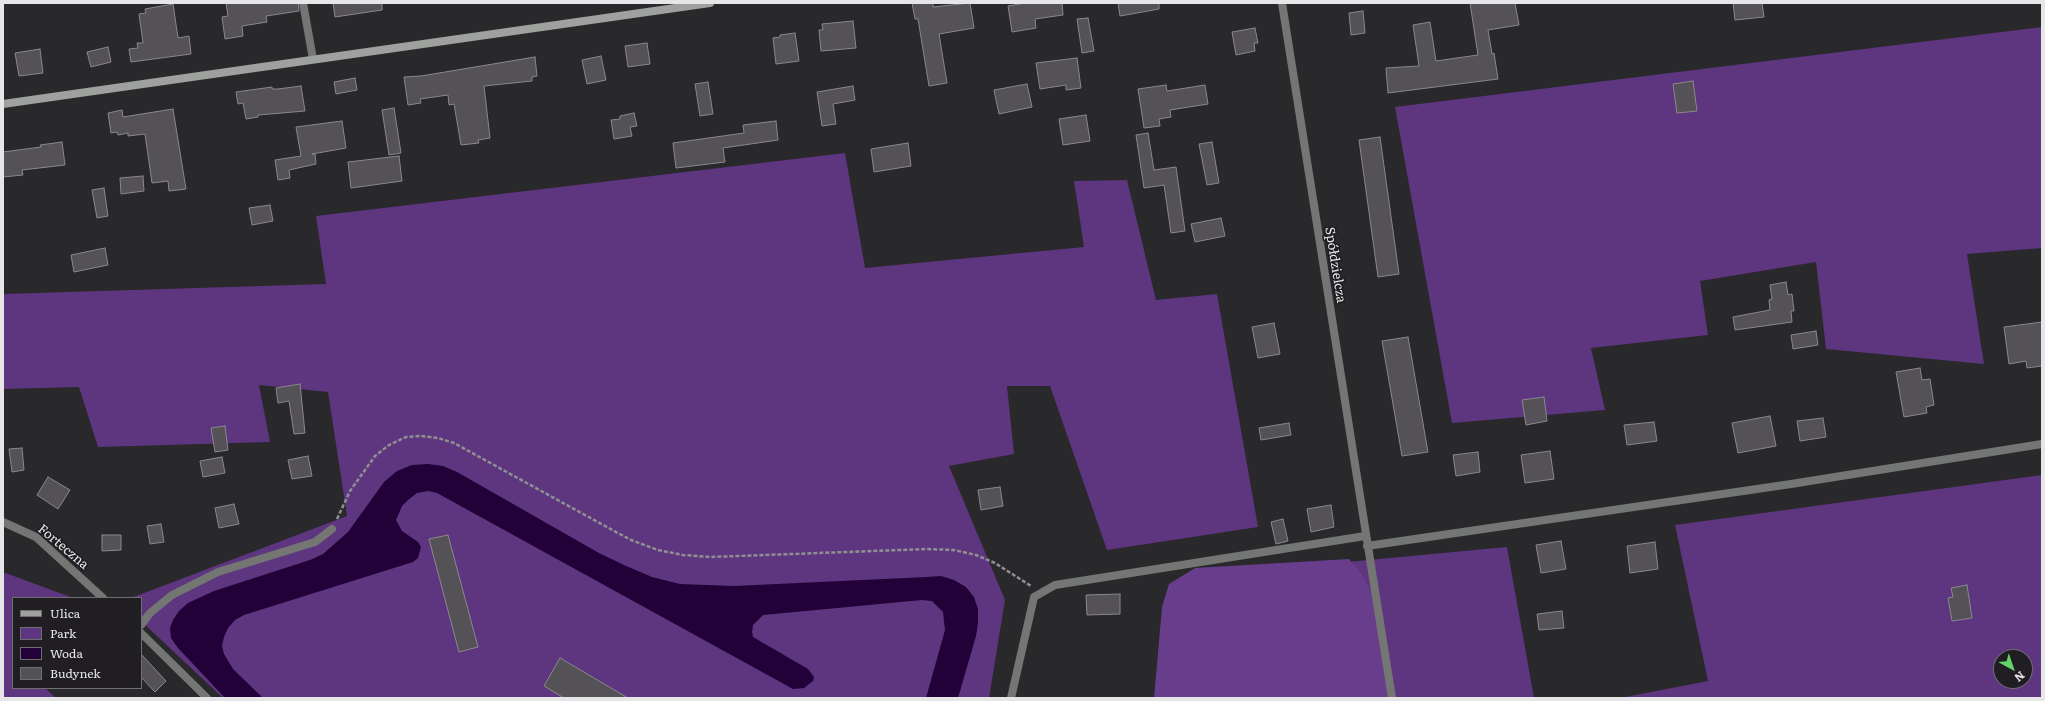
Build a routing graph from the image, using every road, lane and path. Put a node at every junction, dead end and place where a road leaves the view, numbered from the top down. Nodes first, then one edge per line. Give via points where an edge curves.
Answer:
1 (303, 3) edge
2 (710, 3) edge
3 (1282, 3) edge
4 (313, 59) junction
5 (3, 104) edge
6 (2042, 444) edge
7 (3, 522) edge
8 (332, 529) joint
9 (1365, 533) junction
10 (1367, 546) junction
11 (1042, 593) junction
12 (102, 597) edge
13 (142, 624) edge
14 (142, 634) edge
15 (207, 698) edge
16 (1011, 698) edge
17 (1392, 698) edge

1 - 4 street
2 - 4 main road
3 - 9 street, Spółdzielcza
4 - 5 main road
6 - 10 street via 1791,484
7 - 12 street, Forteczna via 36,537
8 - 11 path via 350,491 375,456 389,445 406,437 421,436 454,443 631,540 658,550 711,557 954,550 995,563
8 - 13 street via 315,542 218,572 172,595 150,613
9 - 10 street, Spółdzielcza
9 - 11 street via 1055,585
10 - 17 street, Spółdzielcza
11 - 16 street via 1034,597
14 - 15 street

